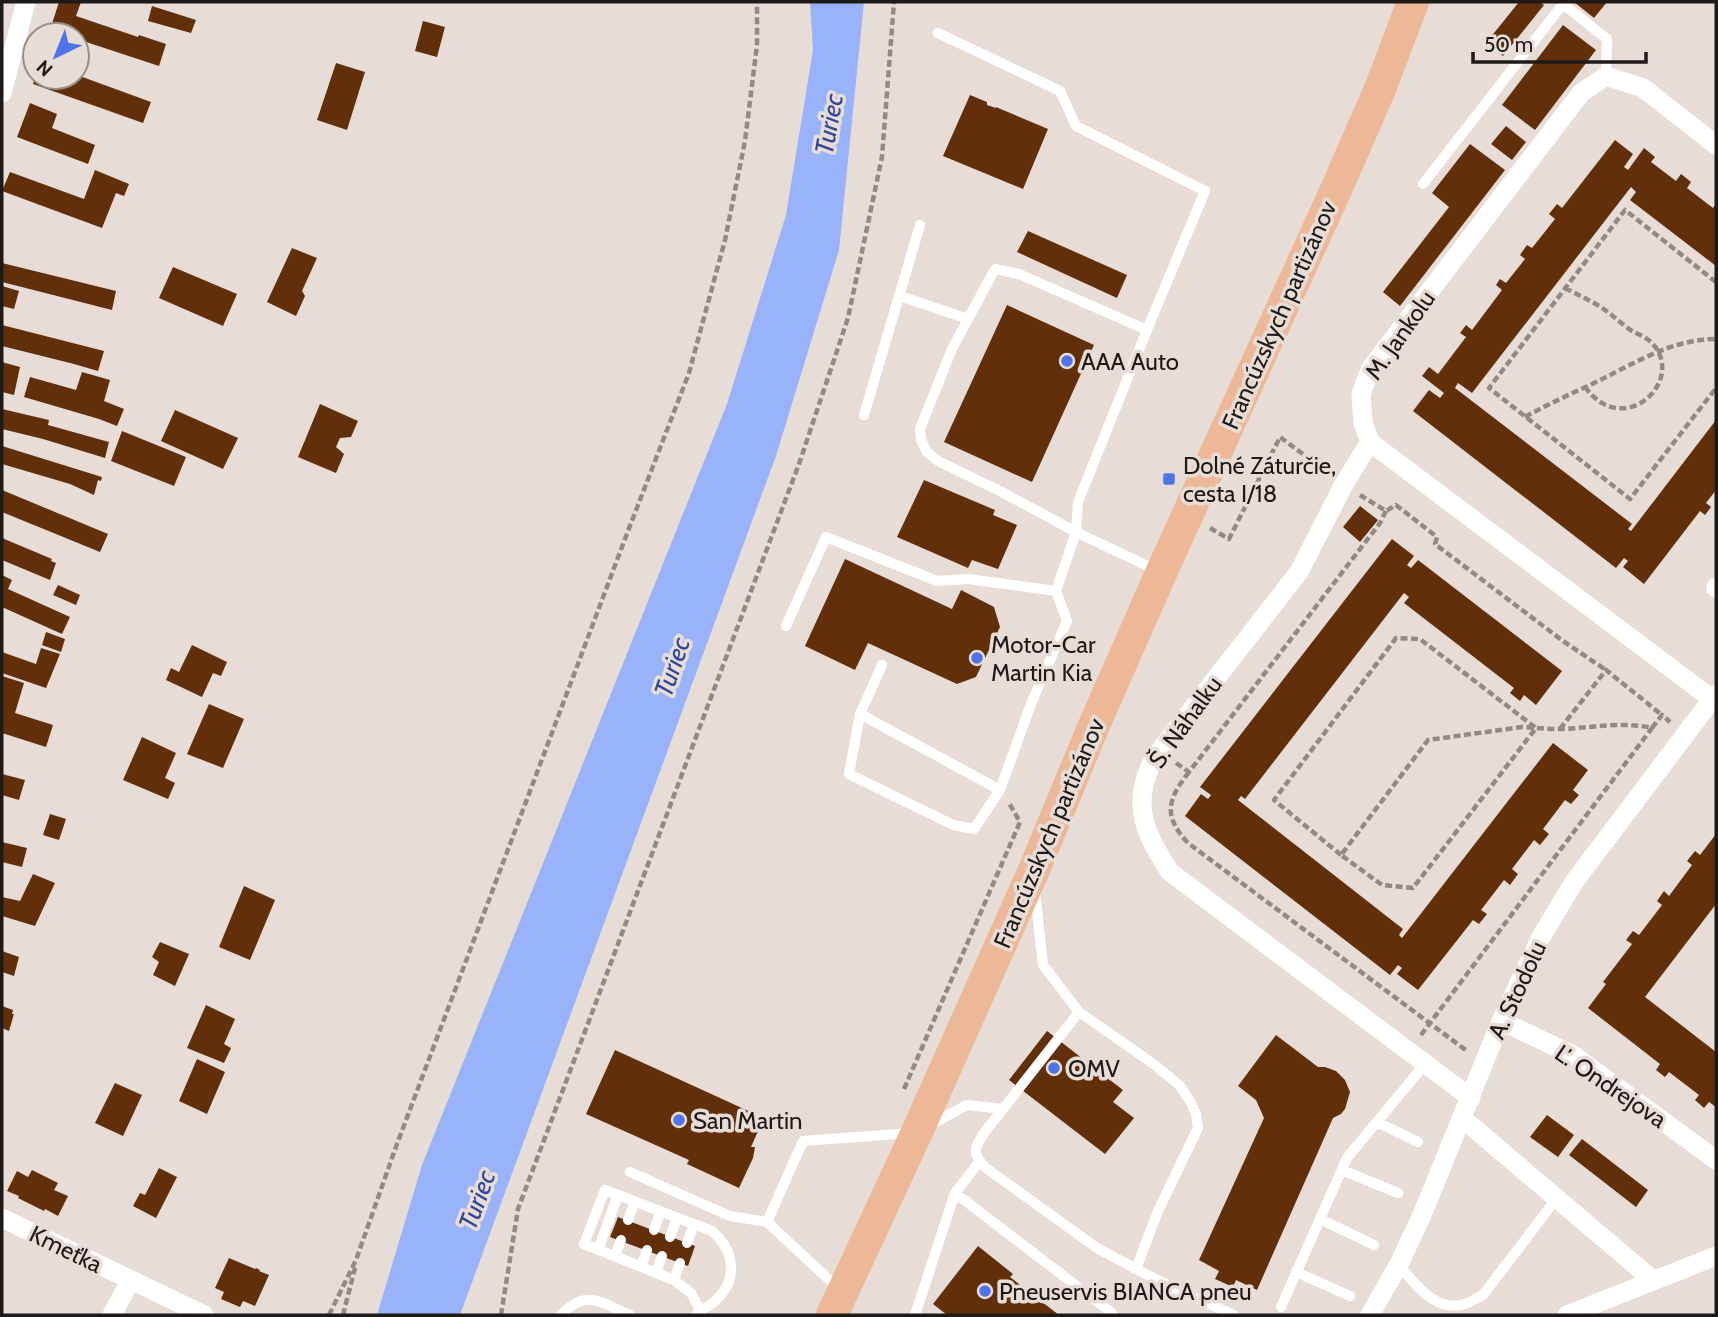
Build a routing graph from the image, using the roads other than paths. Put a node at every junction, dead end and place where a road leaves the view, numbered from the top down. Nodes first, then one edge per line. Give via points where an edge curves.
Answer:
1 (26, 2) edge
2 (1413, 2) edge
3 (1561, 3) edge
4 (938, 33) dead end
5 (1606, 76) junction
6 (2, 93) edge
7 (1716, 145) edge
8 (1423, 184) dead end
9 (920, 225) dead end
10 (900, 296) junction
11 (968, 319) junction
12 (1147, 330) junction
13 (864, 415) dead end
14 (1370, 442) junction
15 (1076, 532) junction
16 (1161, 573) junction
17 (1056, 591) junction
18 (786, 626) dead end
19 (882, 665) dead end
20 (1714, 696) edge
21 (860, 714) junction
22 (1000, 790) junction
23 (1034, 870) junction
24 (1079, 1012) junction
25 (1501, 1021) junction
26 (1425, 1064) junction
27 (1471, 1098) junction
28 (1003, 1109) junction
29 (1462, 1118) junction
30 (1377, 1122) junction
31 (917, 1132) junction
32 (1418, 1142) dead end
33 (1716, 1160) edge
34 (980, 1161) junction
35 (1342, 1170) junction
36 (630, 1172) dead end
37 (955, 1193) junction
38 (1398, 1193) dead end
39 (618, 1195) junction
40 (1557, 1198) junction
41 (635, 1201) junction
42 (661, 1211) junction
43 (677, 1217) junction
44 (2, 1218) edge
45 (1320, 1219) junction
46 (628, 1220) dead end
47 (767, 1222) junction
48 (694, 1224) junction
49 (654, 1230) dead end
50 (670, 1237) dead end
51 (621, 1241) dead end
52 (687, 1243) dead end
53 (1374, 1245) dead end
54 (598, 1250) junction
55 (647, 1250) dead end
56 (615, 1256) junction
57 (662, 1256) dead end
58 (1716, 1256) edge
59 (680, 1263) dead end
60 (1398, 1264) junction
61 (641, 1266) junction
62 (1136, 1269) junction
63 (1296, 1272) junction
64 (656, 1273) junction
65 (674, 1280) junction
66 (1654, 1280) junction
67 (130, 1281) junction
68 (1350, 1296) dead end
69 (1281, 1307) dead end
70 (837, 1308) edge
71 (698, 1312) edge
72 (1112, 1313) dead end
73 (112, 1315) edge
74 (204, 1315) edge
75 (561, 1315) edge
76 (630, 1315) edge
77 (915, 1315) edge
78 (1234, 1315) edge
79 (1370, 1315) edge
80 (1567, 1315) edge

1 - 6 street
2 - 16 main road, Francúzskych partizánov via 1380,89
3 - 5 lane via 1607,39
3 - 8 lane
4 - 12 lane via 1060,91 1076,125 1205,191
5 - 7 street via 1643,88
5 - 14 street, M. Jankolu via 1581,93 1371,368 1362,394 1363,423
9 - 10 lane
10 - 11 lane
10 - 13 lane
11 - 12 lane via 995,268 1019,274
11 - 15 lane via 920,429 927,452
12 - 15 lane via 1079,502
14 - 20 street
14 - 26 street, Š. Náhalku via 1298,572 1149,768 1140,801 1144,827 1170,872
15 - 16 lane
15 - 17 lane
16 - 23 main road, Francúzskych partizánov
17 - 18 lane via 968,579 937,581 826,537
17 - 22 lane via 1066,621
19 - 21 lane
20 - 25 street, A. Stodolu via 1574,882 1541,937
21 - 22 lane
21 - 22 lane via 849,774 953,825 974,829
23 - 24 lane via 1043,965
23 - 31 main road, Francúzskych partizánov
24 - 28 lane
24 - 62 lane via 1179,1085 1196,1114 1198,1128
25 - 27 street, A. Stodolu
25 - 33 street, Ľ. Ondrejova via 1573,1055
26 - 27 street, Š. Náhalku
26 - 30 lane
27 - 29 street, A. Stodolu
28 - 31 lane via 967,1104
28 - 34 lane via 978,1142
29 - 40 street
29 - 60 street, A. Stodolu
30 - 32 lane
30 - 35 lane
31 - 47 lane via 803,1140
31 - 70 main road, Francúzskych partizánov
34 - 37 lane
34 - 62 lane via 1097,1248
35 - 38 lane
35 - 45 lane
36 - 47 lane via 730,1216
37 - 72 lane
37 - 77 lane
39 - 41 lane
39 - 54 lane
39 - 54 lane via 605,1190 584,1244
40 - 60 lane via 1483,1295 1466,1304 1444,1305 1425,1294
40 - 66 street
41 - 42 lane
41 - 46 lane
42 - 43 lane
42 - 49 lane
43 - 48 lane
43 - 50 lane
44 - 67 street, Kmeťka
45 - 53 lane
45 - 63 lane
47 - 70 lane
48 - 52 lane
48 - 71 lane via 722,1240 732,1262 724,1290
51 - 56 lane
54 - 56 lane
55 - 61 lane
56 - 61 lane
57 - 64 lane
58 - 66 street
59 - 65 lane
60 - 79 street, A. Stodolu
61 - 64 lane
62 - 78 lane
63 - 68 lane
63 - 69 lane
64 - 65 lane
65 - 71 lane via 691,1293
66 - 80 street
67 - 73 street, Kmeťka
67 - 74 street, Kmeťka
75 - 76 lane via 590,1298

